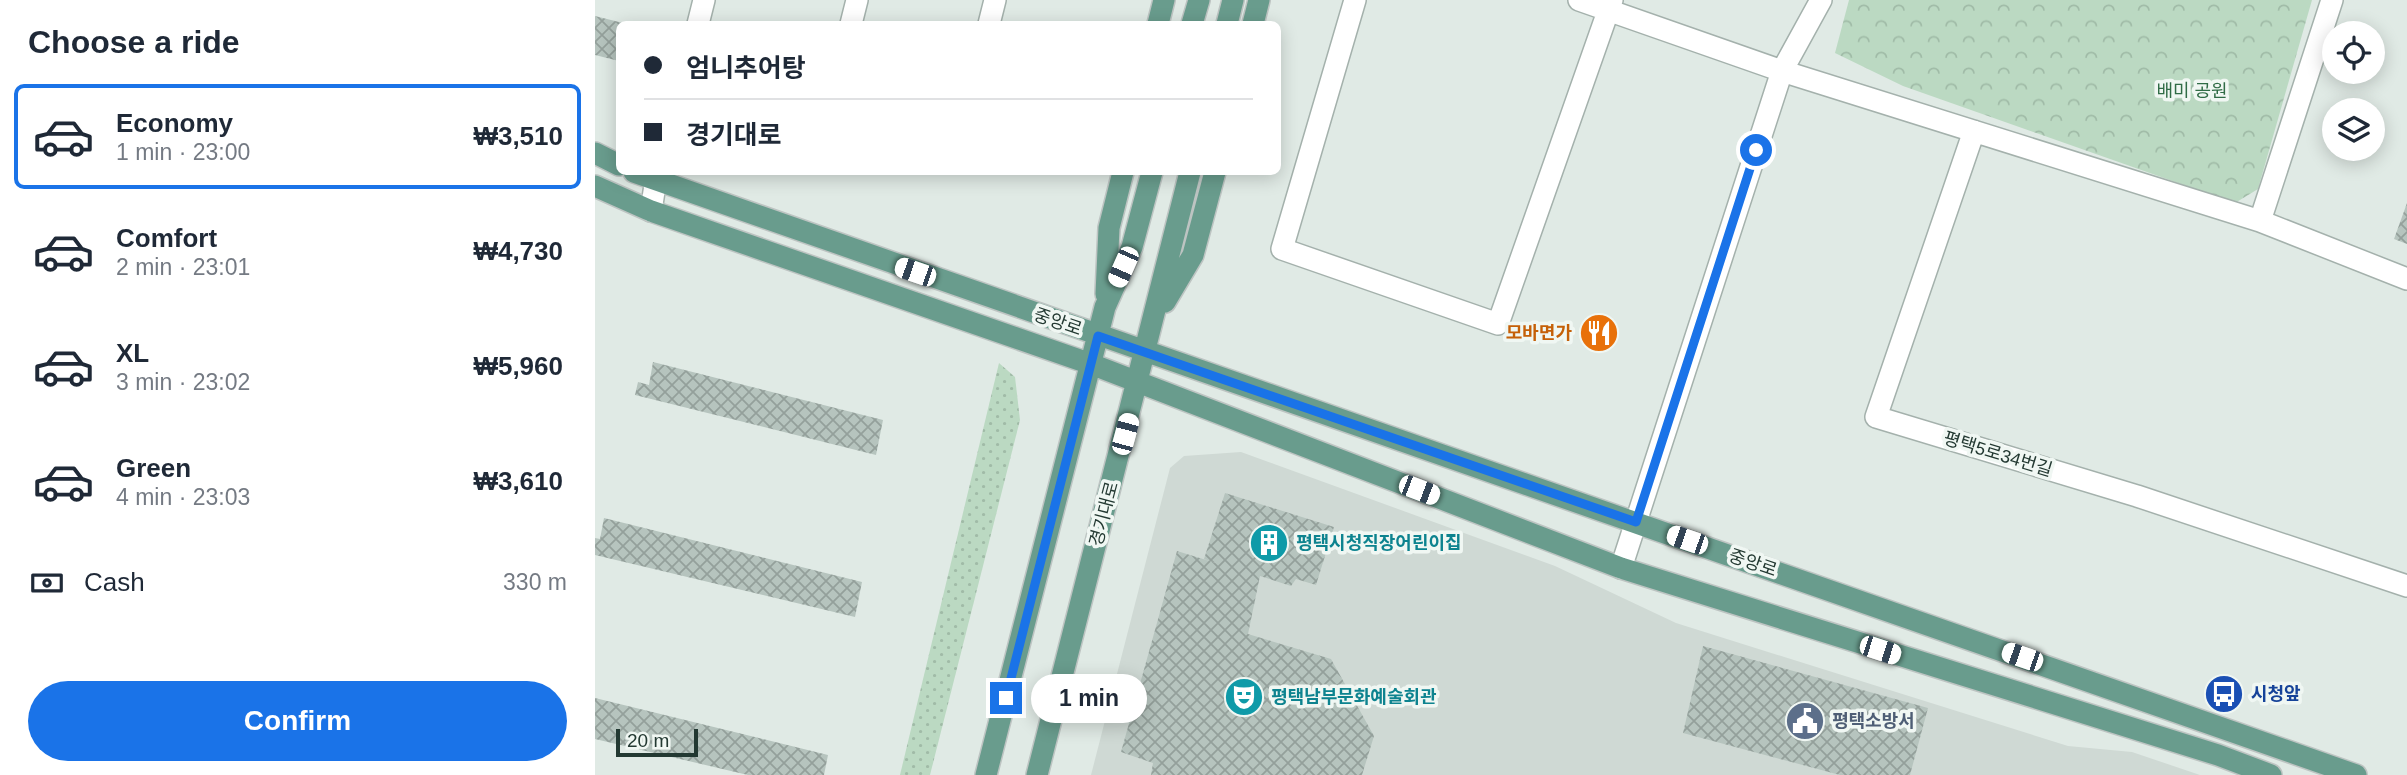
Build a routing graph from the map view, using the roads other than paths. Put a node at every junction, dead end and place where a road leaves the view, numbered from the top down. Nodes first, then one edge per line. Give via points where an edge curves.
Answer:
1 (704, 0) edge
2 (857, 0) edge
3 (995, 0) edge
4 (1164, 0) edge
5 (1199, 0) edge
6 (1233, 0) edge
7 (1259, 0) edge
8 (1355, 0) edge
9 (1579, 0) edge
10 (1821, 0) edge
11 (2332, 0) edge
12 (1610, 5) edge
13 (699, 21) edge
14 (852, 21) edge
15 (990, 21) edge
16 (1160, 21) edge
17 (1193, 21) edge
18 (1228, 21) edge
19 (1254, 21) edge
20 (1782, 71) junction
21 (1974, 131) junction
22 (595, 153) edge
23 (616, 164) edge
24 (1122, 175) edge
25 (1151, 175) edge
26 (1190, 175) edge
27 (1214, 175) edge
28 (655, 176) edge
29 (595, 186) edge
30 (651, 211) junction
31 (2260, 221) junction
32 (2407, 279) edge
33 (1105, 307) junction
34 (1155, 318) junction
35 (1098, 336) junction
36 (1146, 352) junction
37 (1091, 364) junction
38 (1139, 382) junction
39 (1636, 522) junction
40 (1621, 568) junction
41 (2407, 586) edge
42 (986, 775) edge
43 (1037, 775) edge
44 (2271, 775) edge
45 (2356, 775) edge

1 - 13 street
2 - 14 street
3 - 15 street
4 - 16 main road
5 - 17 main road
6 - 18 main road
7 - 19 main road
8 - 12 street via 1282,249 1498,324
9 - 12 street
10 - 20 street
11 - 31 street
12 - 20 street
20 - 21 street
20 - 39 street
21 - 31 street
21 - 41 street, 평택5로34번길 via 1876,417 2137,496
22 - 23 main road
24 - 33 main road via 1109,228
25 - 33 main road via 1132,247
26 - 34 main road, 경기대로
27 - 34 main road via 1193,255
28 - 30 street
28 - 35 main road, 중앙로
29 - 30 main road, 중앙로
30 - 37 main road, 중앙로
31 - 32 street
33 - 35 main road
34 - 36 main road, 경기대로
35 - 36 main road, 중앙로
35 - 37 main road
36 - 38 main road, 경기대로
36 - 39 main road, 중앙로
37 - 38 main road, 중앙로
37 - 42 main road
38 - 40 main road, 중앙로
38 - 43 main road, 경기대로
39 - 40 street
39 - 45 main road, 중앙로
40 - 44 main road, 중앙로

